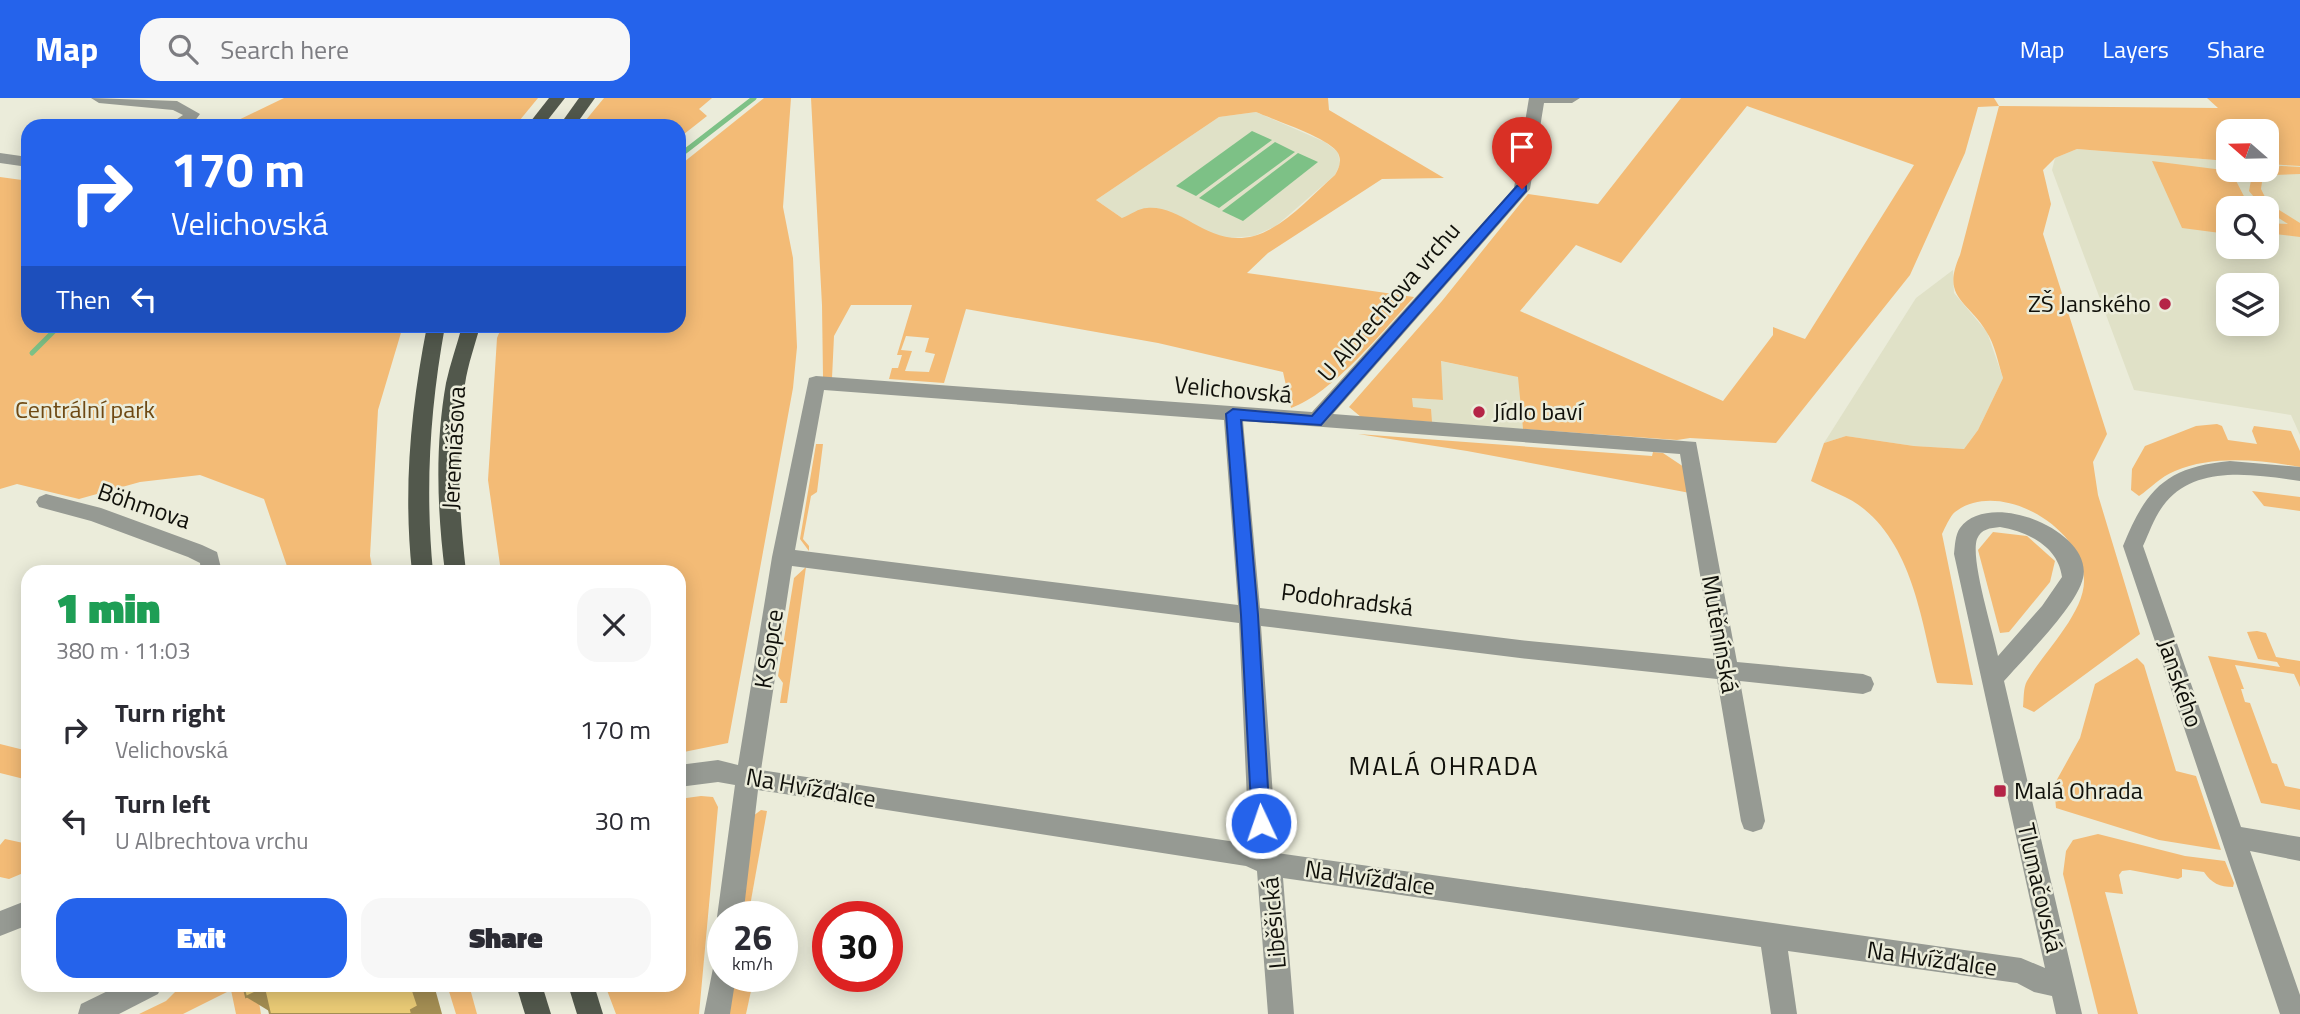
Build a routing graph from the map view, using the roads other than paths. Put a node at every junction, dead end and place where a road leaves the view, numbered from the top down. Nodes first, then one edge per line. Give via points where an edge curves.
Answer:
1 (99, 98) edge
2 (556, 98) edge
3 (587, 98) edge
4 (1572, 98) edge
5 (1537, 99) edge
6 (161, 119) edge
7 (540, 119) edge
8 (571, 119) edge
9 (0, 158) edge
10 (21, 161) edge
11 (435, 333) edge
12 (469, 333) edge
13 (816, 383) joint
14 (1233, 414) junction
15 (1316, 421) junction
16 (1689, 447) joint
17 (2300, 474) edge
18 (46, 502) dead end
19 (783, 557) junction
20 (210, 565) edge
21 (422, 565) edge
22 (454, 565) edge
23 (1250, 615) junction
24 (1726, 671) junction
25 (1992, 679) junction
26 (1863, 684) dead end
27 (686, 775) edge
28 (748, 778) junction
29 (1753, 821) dead end
30 (2234, 837) junction
31 (2300, 849) edge
32 (1269, 864) junction
33 (732, 901) edge
34 (21, 915) edge
35 (0, 924) edge
36 (1773, 936) junction
37 (2062, 985) junction
38 (135, 992) edge
39 (531, 992) edge
40 (583, 992) edge
41 (720, 992) edge
42 (91, 1014) edge
43 (538, 1014) edge
44 (590, 1014) edge
45 (717, 1014) edge
46 (1281, 1014) edge
47 (1784, 1014) edge
48 (2069, 1014) edge
49 (2293, 1014) edge

1 - 6 street
2 - 7 main road
3 - 8 main road
4 - 5 street
5 - 15 street, U Albrechtova vrchu via 1522,189
9 - 10 street
11 - 21 main road, Jeremiášova via 416,476
12 - 22 main road, Jeremiášova via 451,423 449,522
13 - 14 street, Velichovská
13 - 19 street, K Sopce
14 - 15 street, Velichovská
14 - 23 street, Liběšická
15 - 16 street, Velichovská
16 - 24 street, Mutěnínská
17 - 30 street, Janského via 2228,467 2185,478 2165,490 2150,508 2133,546
18 - 20 street, Böhmova via 94,514 195,551 210,558
19 - 23 street, Podohradská
19 - 28 street, K Sopce
23 - 24 street, Podohradská
23 - 32 street, Liběšická via 1262,849
24 - 26 street, Podohradská
24 - 29 street, Mutěnínská
25 - 25 street, Tlumačovská via 2068,587 2073,568 2068,554 2051,538 2033,528 1994,519 1978,521 1968,529 1964,541
25 - 37 street, Tlumačovská
27 - 28 street, Na Hvížďalce via 718,771
28 - 32 street, Na Hvížďalce via 1247,855
28 - 33 street, K Sopce
30 - 31 street
30 - 49 street, Janského
32 - 36 street, Na Hvížďalce
32 - 46 street, Liběšická
34 - 35 street
36 - 37 street, Na Hvížďalce via 2021,971
36 - 47 street
37 - 48 street, Tlumačovská
38 - 42 street
39 - 43 main road
40 - 44 main road
41 - 45 street

